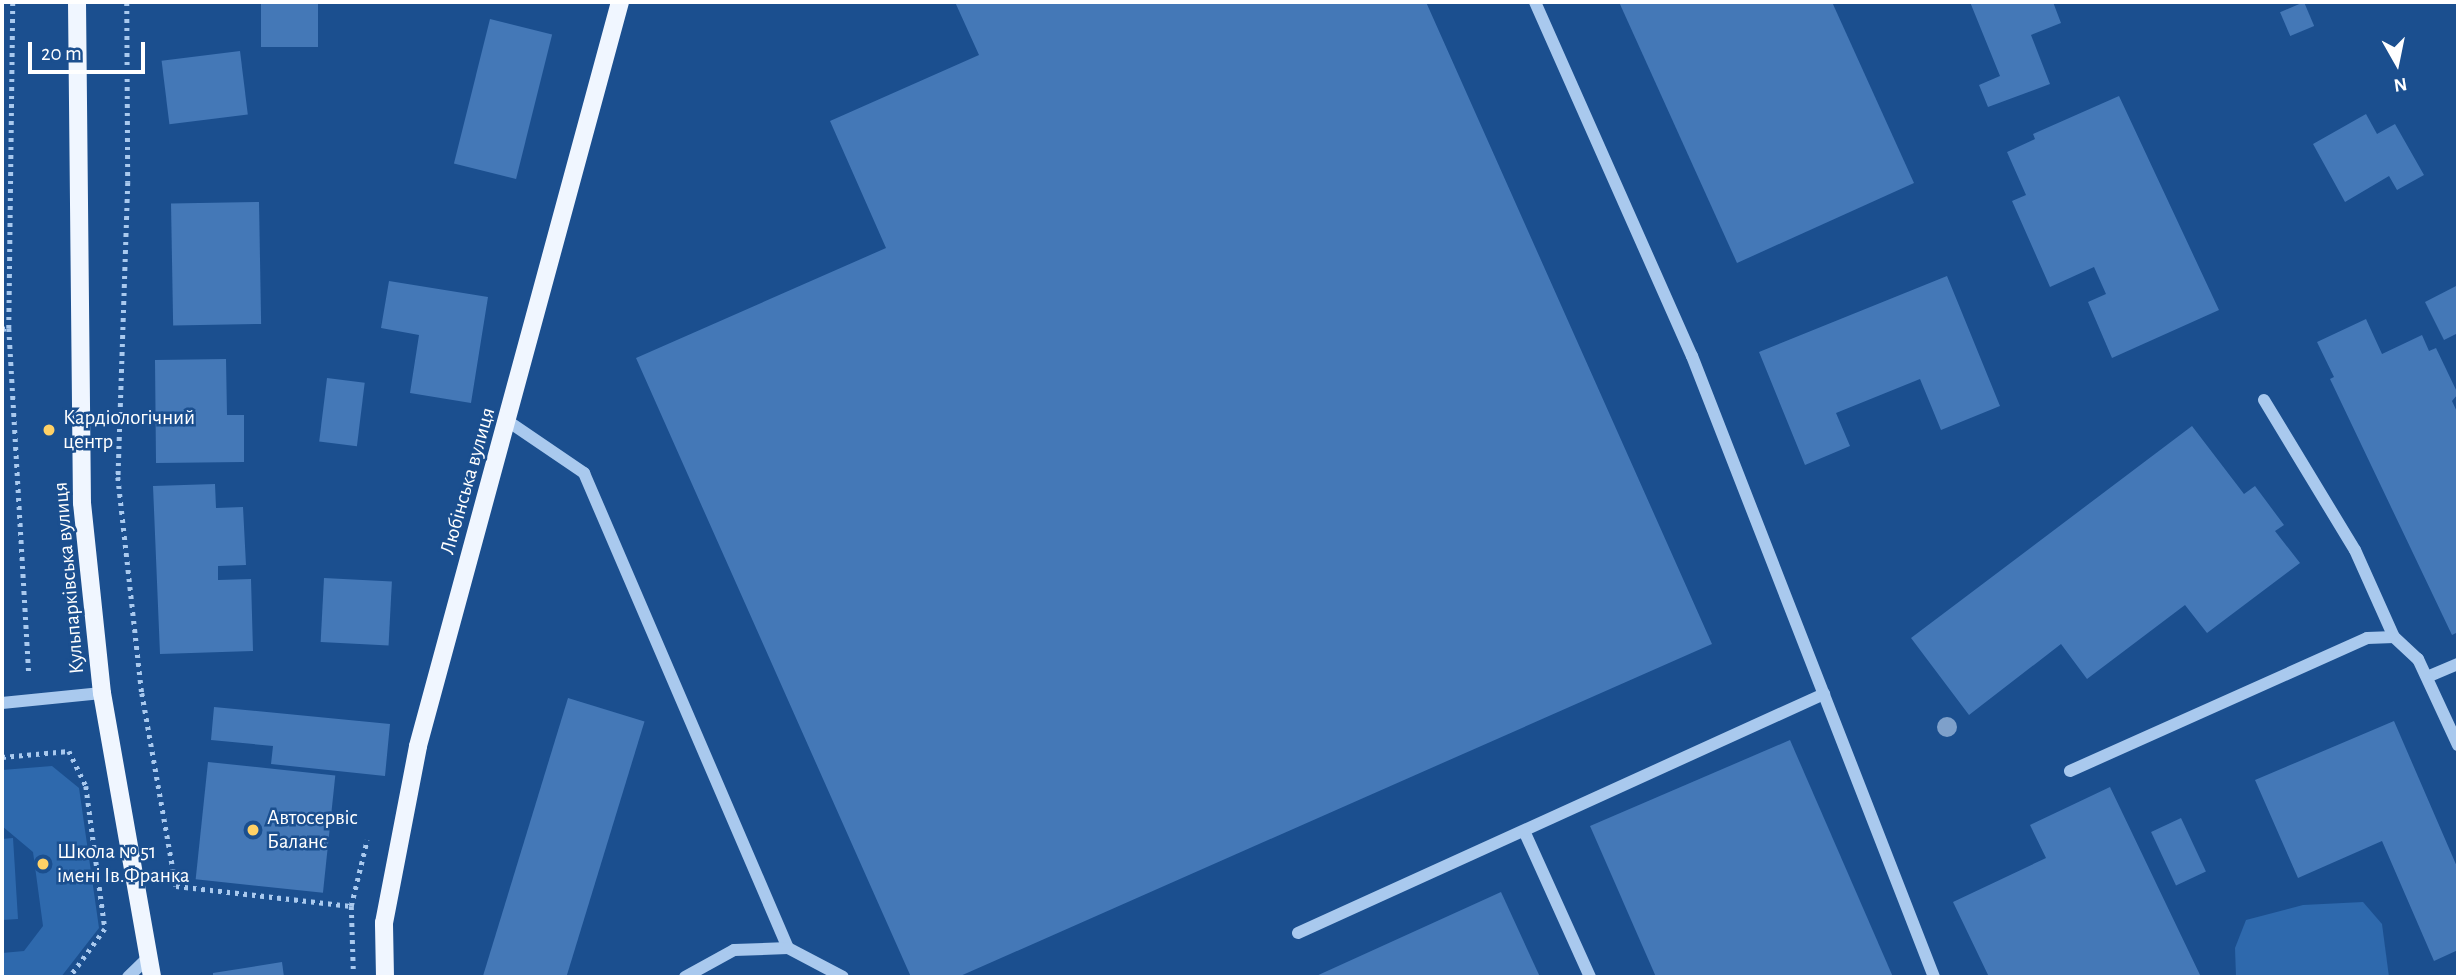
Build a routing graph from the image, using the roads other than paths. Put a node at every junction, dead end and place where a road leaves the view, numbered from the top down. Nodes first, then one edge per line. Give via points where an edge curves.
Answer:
1 (77, 2) edge
2 (620, 2) edge
3 (1535, 2) edge
4 (2264, 400) dead end
5 (509, 422) junction
6 (2395, 637) junction
7 (2458, 664) edge
8 (2427, 677) junction
9 (103, 693) junction
10 (1824, 694) junction
11 (2, 703) edge
12 (2458, 745) edge
13 (2070, 771) dead end
14 (1525, 832) junction
15 (1298, 933) dead end
16 (788, 948) junction
17 (149, 957) junction
18 (128, 977) edge
19 (152, 977) edge
20 (385, 977) edge
21 (684, 977) edge
22 (843, 977) edge
23 (1590, 977) edge
24 (1934, 977) edge

1 - 9 main road, Кульпарківська вулиця via 82,489
2 - 5 main road, Любінська вулиця
3 - 10 street via 1692,356
4 - 6 street via 2355,550
5 - 16 street via 584,473
5 - 20 main road, Любінська вулиця via 418,746 384,923
6 - 8 street via 2418,659
6 - 13 street via 2367,638
7 - 8 street
8 - 12 street
9 - 11 street
9 - 17 main road, Кульпарківська вулиця
10 - 14 street
10 - 24 street
14 - 15 street
14 - 23 street
16 - 21 street via 734,950
16 - 22 street
17 - 18 street
17 - 19 main road, Кульпарківська вулиця

